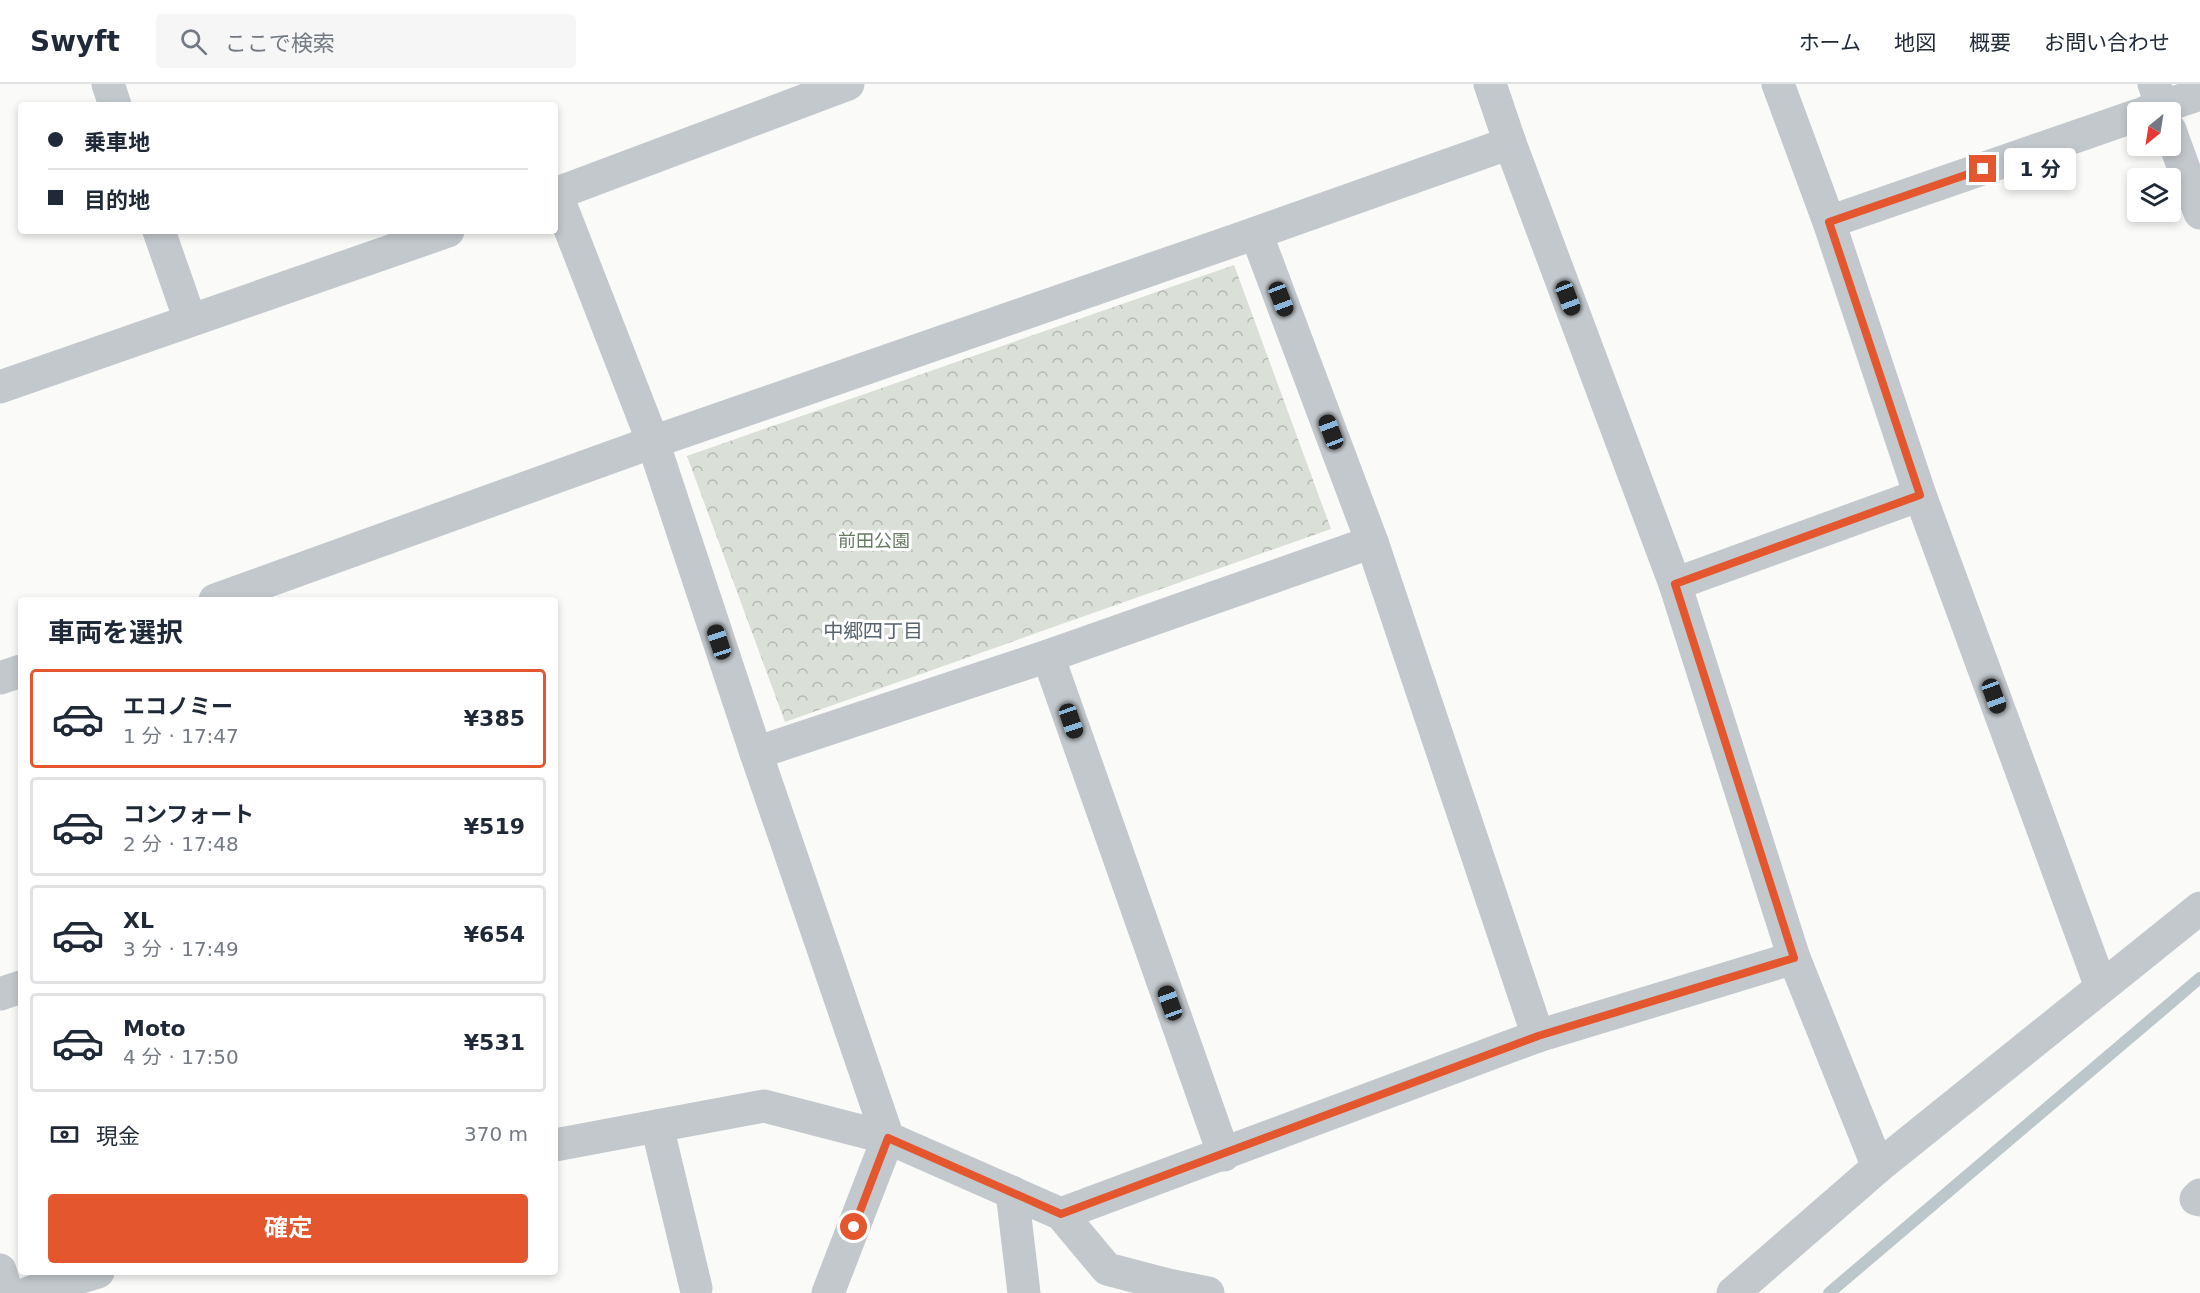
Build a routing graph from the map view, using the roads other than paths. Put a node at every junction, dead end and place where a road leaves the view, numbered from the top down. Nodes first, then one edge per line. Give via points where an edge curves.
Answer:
1 (108, 84) edge
2 (848, 84) edge
3 (1490, 84) edge
4 (1778, 84) edge
5 (2200, 94) edge
6 (114, 102) edge
7 (2178, 102) edge
8 (2127, 120) edge
9 (1510, 143) junction
10 (2176, 156) edge
11 (558, 193) edge
12 (558, 202) edge
13 (2200, 213) edge
14 (1829, 222) junction
15 (1256, 233) junction
16 (160, 234) edge
17 (439, 234) edge
18 (190, 320) junction
19 (0, 387) edge
20 (653, 442) junction
21 (1920, 495) junction
22 (1372, 542) junction
23 (1675, 584) junction
24 (272, 590) edge
25 (232, 597) edge
26 (1048, 656) junction
27 (18, 672) edge
28 (0, 678) edge
29 (756, 753) junction
30 (2200, 908) edge
31 (1794, 958) junction
32 (2101, 987) junction
33 (18, 988) edge
34 (0, 994) edge
35 (1538, 1036) junction
36 (657, 1126) junction
37 (888, 1138) junction
38 (558, 1144) edge
39 (1224, 1155) junction
40 (1878, 1167) junction
41 (1011, 1192) junction
42 (2200, 1195) edge
43 (2200, 1200) edge
44 (1061, 1214) junction
45 (0, 1270) edge
46 (88, 1275) edge
47 (699, 1291) edge
48 (8, 1293) edge
49 (28, 1293) edge
50 (828, 1293) edge
51 (1024, 1293) edge
52 (1208, 1293) edge
53 (1733, 1293) edge

1 - 6 street
2 - 11 street
3 - 9 street
4 - 14 street
5 - 7 street
8 - 14 street
9 - 15 street
9 - 23 street
10 - 13 street
12 - 20 street
14 - 21 street
15 - 20 street
15 - 22 street
16 - 18 street
17 - 18 street
18 - 19 street
20 - 24 street
20 - 29 street
21 - 23 street
21 - 32 street
22 - 26 street
22 - 35 street
23 - 31 street
24 - 25 street
26 - 29 street
26 - 39 street
27 - 28 street
29 - 37 street
30 - 32 street
31 - 35 street
31 - 40 street
32 - 40 street
33 - 34 street
35 - 39 street
36 - 37 street via 764,1106
36 - 38 street
36 - 47 street
37 - 41 street
37 - 50 street
39 - 44 street
40 - 53 street
41 - 44 street
41 - 51 street
42 - 43 street via 2196,1199
44 - 52 street via 1107,1269
45 - 48 street
46 - 49 street

